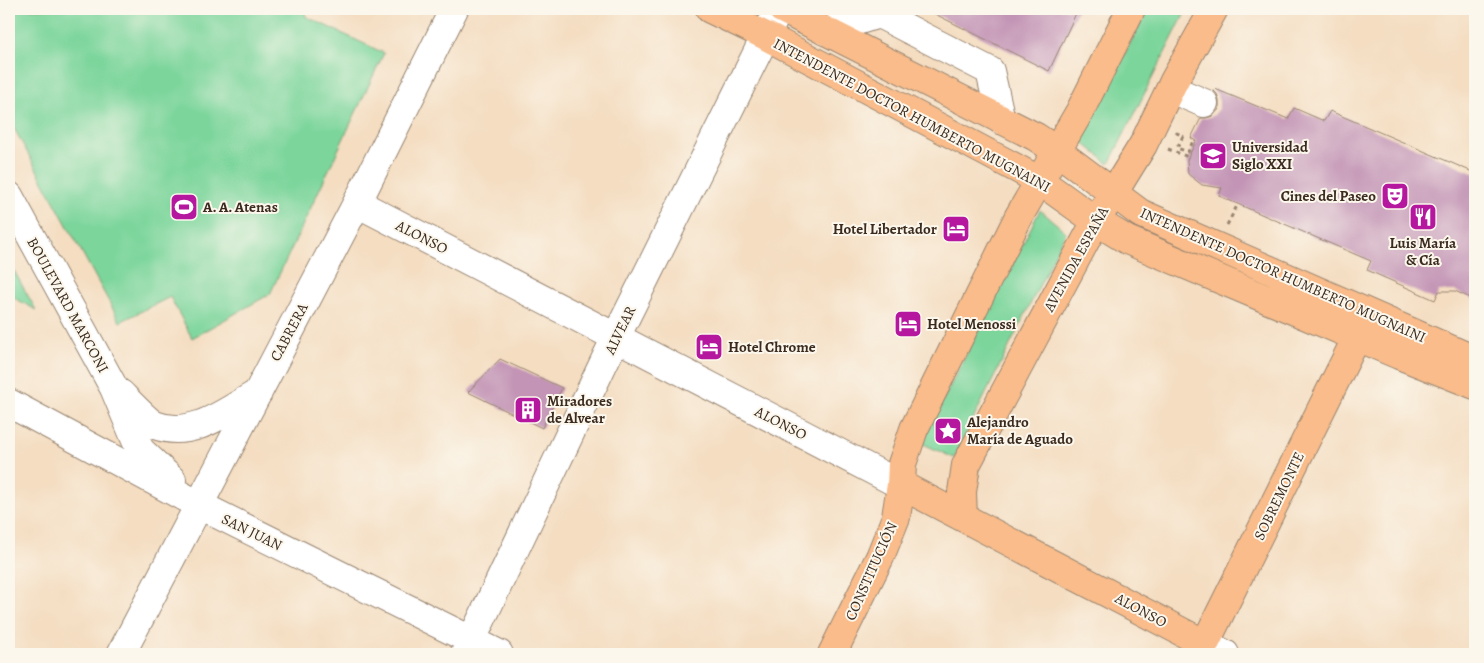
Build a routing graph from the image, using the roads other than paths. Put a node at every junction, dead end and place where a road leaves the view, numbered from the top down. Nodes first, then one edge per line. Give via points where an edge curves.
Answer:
1 (454, 9) edge
2 (710, 9) edge
3 (780, 9) edge
4 (1131, 9) edge
5 (1214, 9) edge
6 (825, 31) junction
7 (766, 36) junction
8 (1171, 89) junction
9 (1204, 103) dead end
10 (1001, 120) junction
11 (1057, 151) junction
12 (1040, 181) junction
13 (1114, 193) junction
14 (9, 196) edge
15 (357, 203) junction
16 (1096, 221) junction
17 (616, 337) junction
18 (1357, 337) junction
19 (1475, 360) edge
20 (1475, 385) edge
21 (114, 388) junction
22 (258, 392) junction
23 (9, 403) edge
24 (901, 485) junction
25 (199, 505) junction
26 (963, 517) junction
27 (468, 647) edge
28 (1210, 651) edge
29 (121, 654) edge
30 (499, 654) edge
31 (832, 654) edge

1 - 15 street, CABRERA
2 - 7 main road, INTENDENTE DOCTOR HUMBERTO MUGNAINI
3 - 6 main road, INTENDENTE DOCTOR HUMBERTO MUGNAINI
3 - 7 street, ALVEAR
4 - 11 main road
5 - 8 main road, AVENIDA ESPAÑA
6 - 10 main road, INTENDENTE DOCTOR HUMBERTO MUGNAINI
6 - 10 street via 879,14 990,71
7 - 12 main road, INTENDENTE DOCTOR HUMBERTO MUGNAINI
7 - 17 street, ALVEAR
8 - 9 street
8 - 13 main road, AVENIDA ESPAÑA
10 - 11 main road, INTENDENTE DOCTOR HUMBERTO MUGNAINI
11 - 12 main road
11 - 13 main road, INTENDENTE DOCTOR HUMBERTO MUGNAINI
12 - 16 main road, INTENDENTE DOCTOR HUMBERTO MUGNAINI
12 - 24 main road via 1019,216 914,429 902,464
13 - 16 main road, AVENIDA ESPAÑA
13 - 19 main road, INTENDENTE DOCTOR HUMBERTO MUGNAINI via 1140,214
14 - 21 street, BOULEVARD MARCONI
15 - 17 street, ALONSO
15 - 22 street, CABRERA
16 - 18 main road, INTENDENTE DOCTOR HUMBERTO MUGNAINI via 1126,240
16 - 26 main road, AVENIDA ESPAÑA via 966,465
17 - 24 street, ALONSO
17 - 27 street, ALVEAR
18 - 20 main road, INTENDENTE DOCTOR HUMBERTO MUGNAINI
18 - 28 main road, SOBREMONTE
21 - 22 street, BOULEVARD MARCONI via 154,425 178,430 206,424
21 - 25 street, BOULEVARD MARCONI via 140,450
22 - 25 street, CABRERA
23 - 25 street, SAN JUAN
24 - 26 main road, ALONSO
24 - 31 main road, CONSTITUCIÓN via 896,517 880,557
25 - 27 street, SAN JUAN
25 - 29 street, CABRERA
26 - 28 main road, ALONSO
27 - 30 street, SAN JUAN

